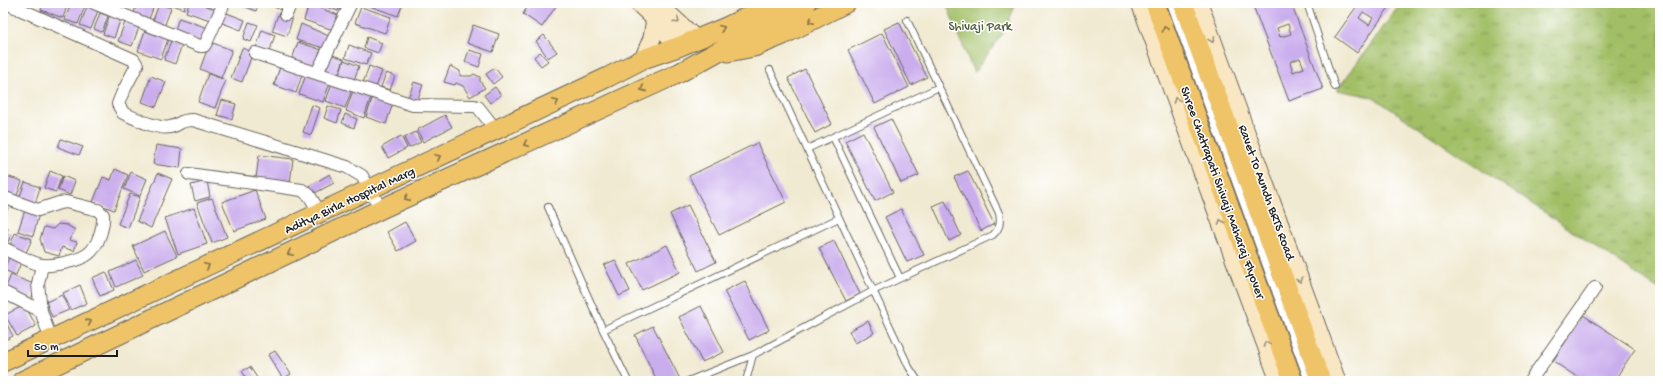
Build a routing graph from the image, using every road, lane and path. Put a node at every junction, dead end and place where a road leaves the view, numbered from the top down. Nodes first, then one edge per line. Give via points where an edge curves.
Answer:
1 (6, 3) edge
2 (94, 3) edge
3 (224, 3) edge
4 (351, 3) edge
5 (638, 3) edge
6 (776, 3) edge
7 (806, 3) edge
8 (846, 3) edge
9 (1140, 3) edge
10 (1155, 3) edge
11 (1170, 3) edge
12 (1183, 3) edge
13 (1198, 3) edge
14 (1307, 3) edge
15 (754, 10) edge
16 (656, 11) edge
17 (907, 20) dead end
18 (696, 38) junction
19 (678, 47) junction
20 (255, 53) dead end
21 (712, 55) junction
22 (643, 58) junction
23 (770, 70) dead end
24 (317, 73) junction
25 (939, 87) junction
26 (1336, 87) dead end
27 (496, 130) junction
28 (833, 137) junction
29 (807, 149) junction
30 (190, 174) dead end
31 (370, 189) junction
32 (3, 197) edge
33 (548, 207) dead end
34 (381, 209) junction
35 (320, 213) junction
36 (839, 218) junction
37 (3, 248) edge
38 (42, 265) junction
39 (900, 278) junction
40 (1595, 288) dead end
41 (873, 290) junction
42 (3, 292) edge
43 (41, 311) junction
44 (603, 330) junction
45 (51, 340) junction
46 (753, 355) junction
47 (3, 362) edge
48 (22, 381) edge
49 (628, 381) edge
50 (688, 381) edge
51 (746, 381) edge
52 (918, 381) edge
53 (1279, 381) edge
54 (1294, 381) edge
55 (1308, 381) edge
56 (1321, 381) edge
57 (1337, 381) edge
58 (1530, 381) edge

1 - 31 street via 134,60 137,65 118,104 123,113 161,128 172,127 182,120 193,120 347,167 362,176
2 - 3 street via 200,46 204,46 208,41
4 - 24 street
5 - 16 street
6 - 15 main road, Aditya Birla Hospital Marg
7 - 21 main road, Aditya Birla Hospital Marg
8 -> 21 main road via 761,44
53 -> 9 street
54 -> 10 main road, Shree Chatrapati Shivaji Maharaj Flyover
11 - 55 lane
12 - 56 main road, Shree Chatrapati Shivaji Maharaj Flyover
13 -> 57 street, Ravet To Aundh BRTS Road
14 - 26 lane
18 -> 15 main road, Aditya Birla Hospital Marg
16 -> 18 street
16 - 19 street
16 - 22 street via 652,38
17 - 25 lane
18 - 19 main road, Aditya Birla Hospital Marg
19 - 22 main road, Aditya Birla Hospital Marg
20 - 24 street
21 -> 34 main road, Aditya Birla Hospital Marg via 679,73
27 -> 22 main road, Aditya Birla Hospital Marg via 608,78
23 - 29 lane
24 - 27 street via 413,105 474,106
25 - 28 lane
25 - 39 lane via 1001,221 999,229 993,235
31 -> 27 main road, Aditya Birla Hospital Marg
28 - 29 lane
28 - 39 lane
29 - 36 lane
30 - 35 street via 302,190 309,195
31 - 34 street
31 - 35 main road, Aditya Birla Hospital Marg
32 - 38 street via 38,210 66,202 98,210 103,215 102,228 89,254 77,260
33 - 44 lane
34 -> 48 main road, Aditya Birla Hospital Marg
45 -> 35 main road, Aditya Birla Hospital Marg
36 - 41 lane
36 - 44 lane
37 - 38 street
38 - 43 street via 38,284
39 - 41 lane
40 - 58 street
41 - 46 lane
41 - 52 lane
42 - 43 street
43 - 45 street
44 - 49 lane
45 - 47 main road, Aditya Birla Hospital Marg
46 - 50 lane
46 - 51 lane

